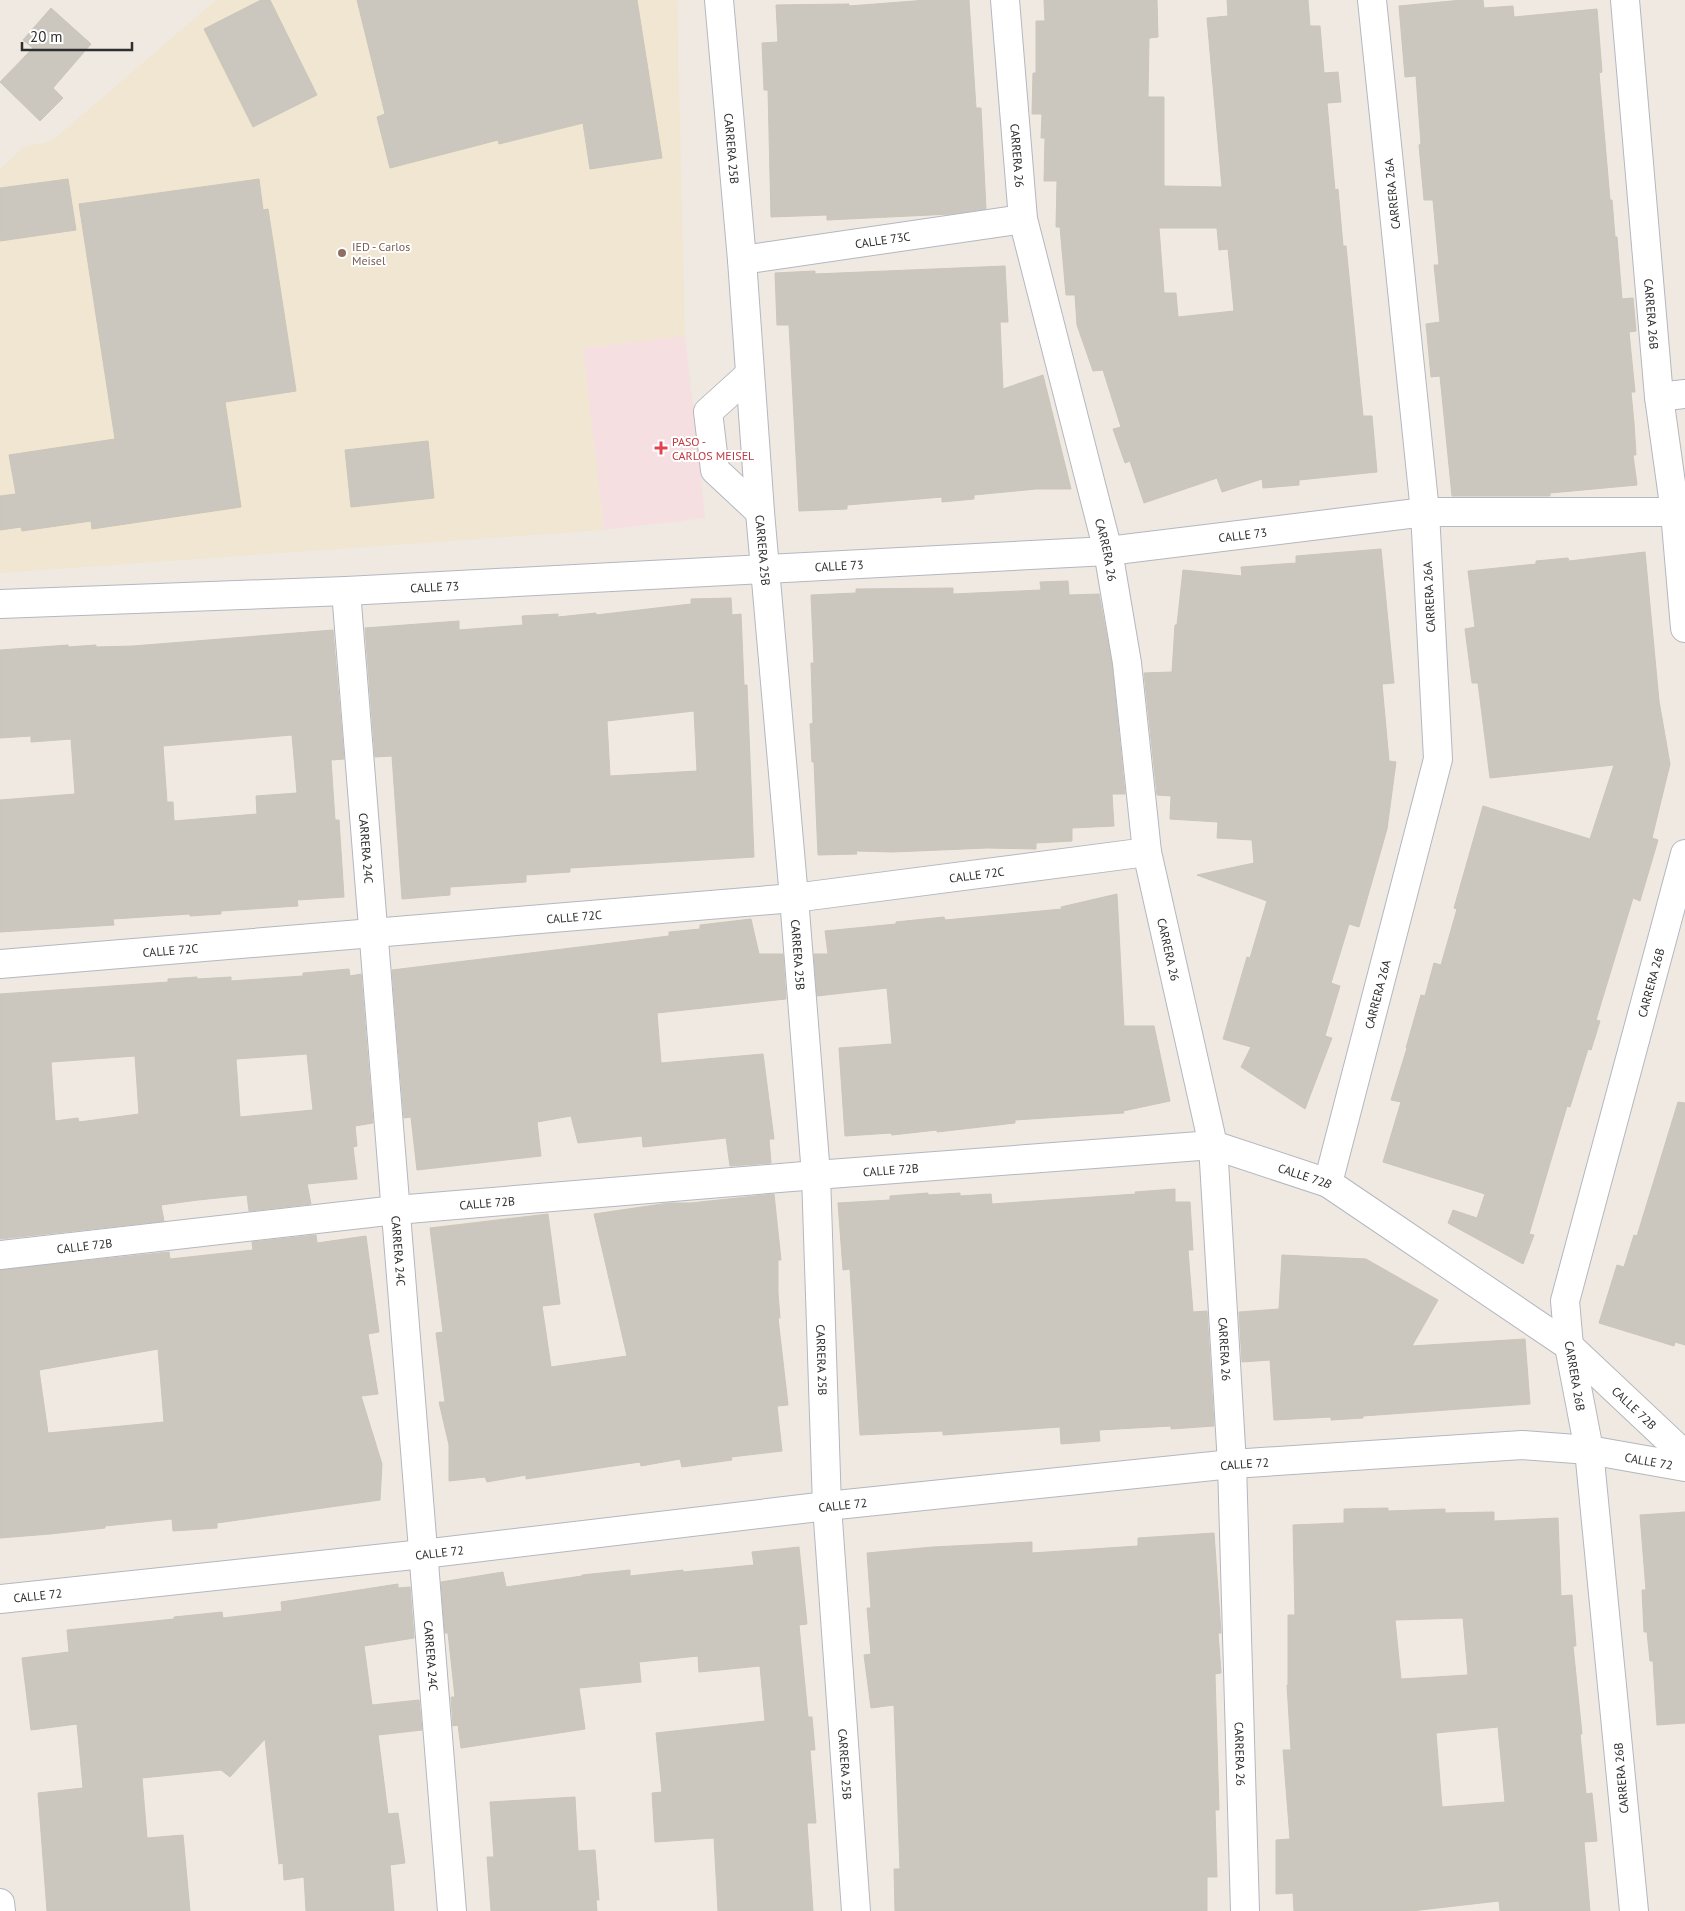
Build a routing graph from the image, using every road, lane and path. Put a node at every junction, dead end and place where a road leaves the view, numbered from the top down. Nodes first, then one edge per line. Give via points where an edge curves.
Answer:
1 (719, 0) edge
2 (1005, 0) edge
3 (1372, 0) edge
4 (1624, 0) edge
5 (1023, 219) junction
6 (742, 260) junction
7 (750, 374) junction
8 (1672, 395) edge
9 (760, 512) junction
10 (1425, 512) junction
11 (1675, 512) junction
12 (1108, 551) junction
13 (765, 569) junction
14 (346, 591) junction
15 (0, 604) edge
16 (1685, 628) edge
17 (1147, 852) junction
18 (1685, 854) edge
19 (794, 898) junction
20 (374, 933) junction
21 (0, 964) edge
22 (1212, 1145) junction
23 (816, 1175) junction
24 (1328, 1183) junction
25 (396, 1210) junction
26 (0, 1255) edge
27 (1569, 1346) junction
28 (1589, 1450) junction
29 (1685, 1455) edge
30 (1232, 1464) junction
31 (1685, 1467) edge
32 (827, 1506) junction
33 (423, 1554) junction
34 (0, 1600) edge
35 (0, 1903) edge
36 (1, 1911) edge
37 (452, 1911) edge
38 (856, 1911) edge
39 (1245, 1911) edge
40 (1634, 1911) edge

1 - 6 street, CARRERA 25B
2 - 5 street, CARRERA 26
3 - 10 street, CARRERA 26A
4 - 8 street, CARRERA 26B
5 - 6 street, CALLE 73C
5 - 12 street, CARRERA 26
6 - 7 street, CARRERA 25B
7 - 9 street, CARRERA 25B
7 - 9 street via 708,412 715,470
8 - 11 street, CARRERA 26B
9 - 13 street, CARRERA 25B
10 - 11 street, CALLE 73
10 - 12 street, CALLE 73
10 - 24 street, CARRERA 26A via 1438,759
11 - 16 street, CARRERA 26B
12 - 13 street, CALLE 73
12 - 17 street, CARRERA 26 via 1127,663
13 - 14 street, CALLE 73
13 - 19 street, CARRERA 25B
14 - 15 street, CALLE 73
14 - 20 street, CARRERA 24C
17 - 19 street, CALLE 72C
17 - 22 street, CARRERA 26
18 - 27 street, CARRERA 26B via 1565,1301
19 - 20 street, CALLE 72C
19 - 23 street, CARRERA 25B
20 - 21 street, CALLE 72C
20 - 25 street, CARRERA 24C
22 - 23 street, CALLE 72B
22 - 24 street, CALLE 72B
22 - 30 street, CARRERA 26
23 - 25 street, CALLE 72B
23 - 32 street, CARRERA 25B
24 - 27 street, CALLE 72B
25 - 26 street, CALLE 72B
25 - 33 street, CARRERA 24C
27 - 28 street, CARRERA 26B
27 - 29 street, CALLE 72B
28 - 30 street, CALLE 72 via 1522,1445
28 - 31 street, CALLE 72
28 - 40 street, CARRERA 26B
30 - 32 street, CALLE 72
30 - 39 street, CARRERA 26
32 - 33 street, CALLE 72
32 - 38 street, CARRERA 25B
33 - 34 street, CALLE 72
33 - 37 street, CARRERA 24C
35 - 36 street

